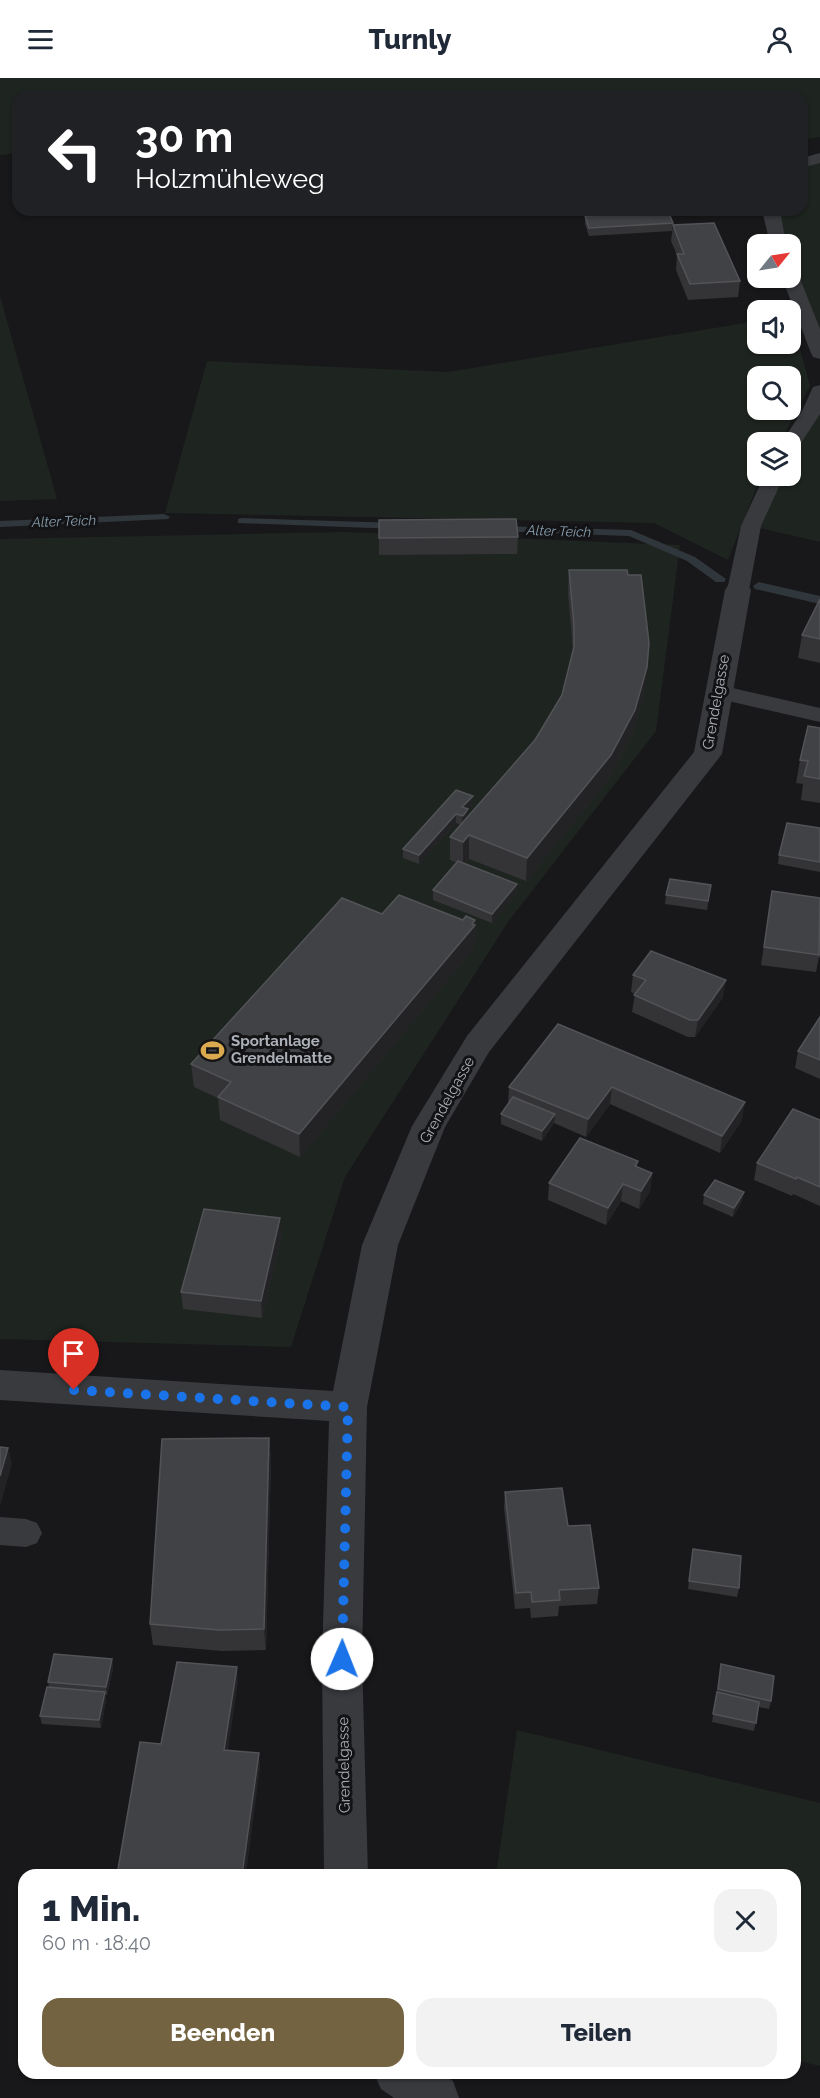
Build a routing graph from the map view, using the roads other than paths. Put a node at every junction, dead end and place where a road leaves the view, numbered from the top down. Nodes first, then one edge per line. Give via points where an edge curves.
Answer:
1 (772, 216) edge
2 (776, 234) edge
3 (795, 288) edge
4 (820, 353) edge
5 (820, 391) edge
6 (798, 432) edge
7 (769, 486) edge
8 (738, 590) joint
9 (719, 692) junction
10 (820, 715) edge
11 (0, 1385) edge
12 (348, 1407) junction
13 (346, 1869) edge

1 - 2 lane
3 - 4 lane
5 - 6 lane
7 - 8 lane, Grendelgasse via 751,526
8 - 9 street, Grendelgasse
9 - 10 lane
9 - 12 street, Grendelgasse via 708,754 478,1044 429,1126 380,1245
11 - 12 street
12 - 13 street, Grendelgasse via 342,1659

